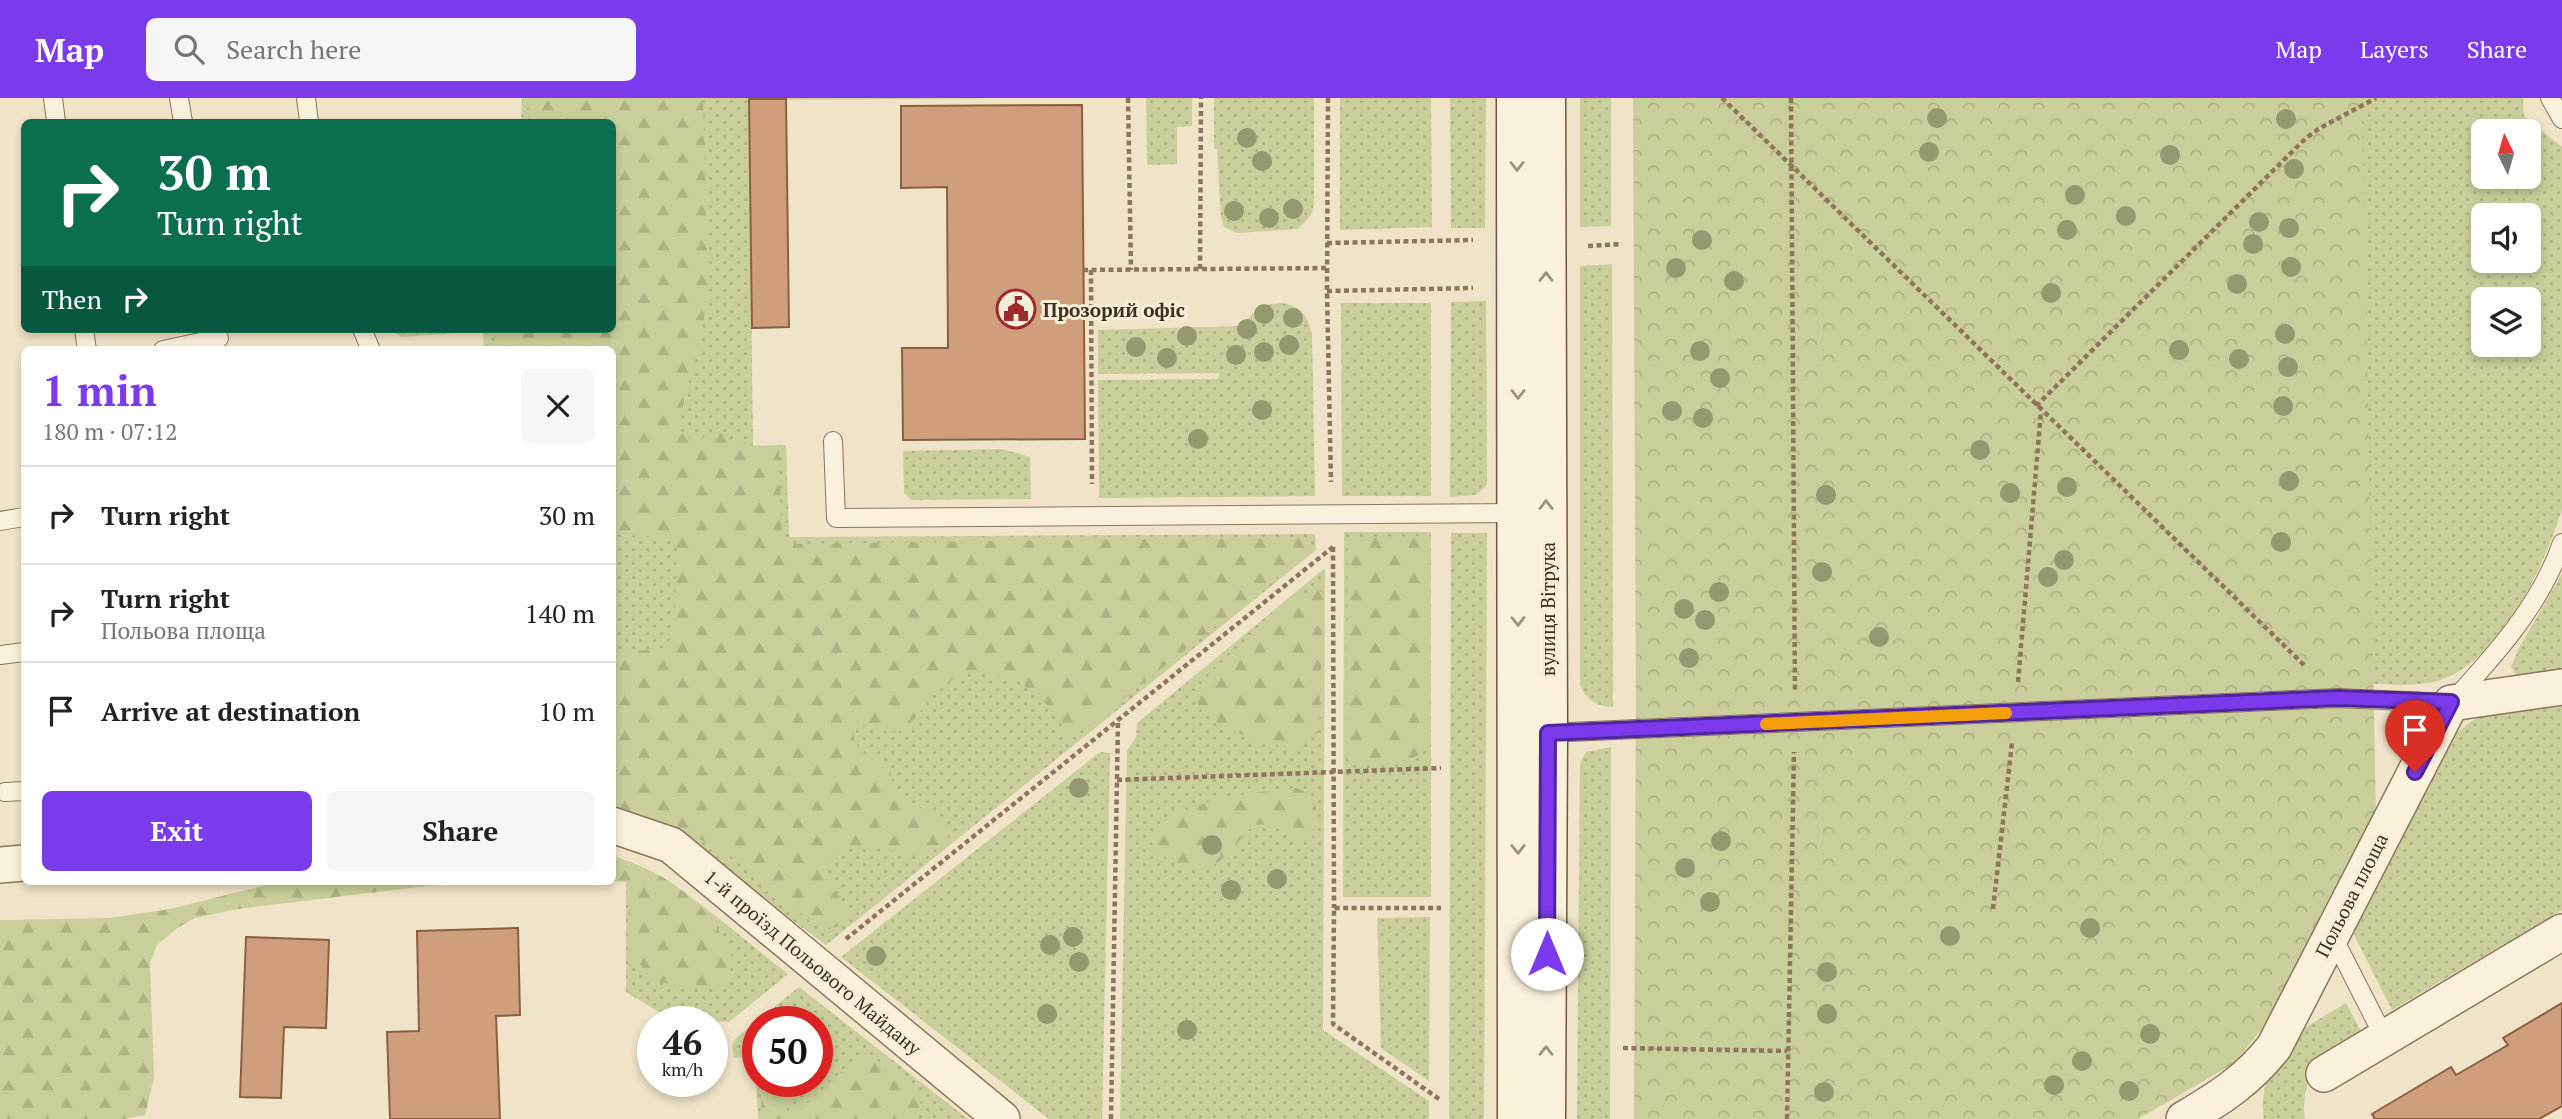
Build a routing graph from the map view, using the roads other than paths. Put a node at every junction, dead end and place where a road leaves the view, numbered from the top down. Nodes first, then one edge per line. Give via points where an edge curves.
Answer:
1 (53, 98) edge
2 (179, 98) edge
3 (306, 98) edge
4 (1516, 98) edge
5 (1546, 98) edge
6 (2550, 98) edge
7 (56, 119) edge
8 (182, 119) edge
9 (309, 119) edge
10 (2562, 119) edge
11 (219, 339) edge
12 (183, 346) edge
13 (833, 441) dead end
14 (1518, 513) junction
15 (21, 518) edge
16 (0, 521) edge
17 (2562, 543) edge
18 (21, 652) edge
19 (0, 655) edge
20 (2562, 687) edge
21 (2451, 702) junction
22 (1533, 734) junction
23 (21, 790) edge
24 (5, 792) dead end
25 (616, 826) edge
26 (21, 863) edge
27 (0, 865) edge
28 (2562, 932) edge
29 (2331, 933) junction
30 (2385, 1039) junction
31 (2324, 1074) dead end
32 (2221, 1110) edge
33 (1002, 1119) edge
34 (1517, 1119) edge
35 (1546, 1119) edge
36 (2184, 1119) edge

1 - 7 lane
2 - 8 lane
3 - 9 lane
4 -> 14 main road, вулиця Вітрука
22 -> 5 main road, вулиця Вітрука
6 - 10 lane
11 - 12 lane
13 - 14 lane via 836,518
14 -> 22 main road, вулиця Вітрука
15 - 16 lane
17 - 21 lane via 2534,600 2502,647
18 - 19 lane
20 - 21 street
21 - 22 lane via 2338,698
21 - 29 street, Польова площа
22 -> 34 main road, вулиця Вітрука
35 -> 22 main road, вулиця Вітрука
23 - 24 lane
25 - 33 street, 1-й проїзд Польового Майдану via 671,845
26 - 27 street
28 - 30 street
29 - 30 lane
29 - 32 street, Польова площа via 2274,1046
30 - 31 street
32 - 36 street, Польова площа

